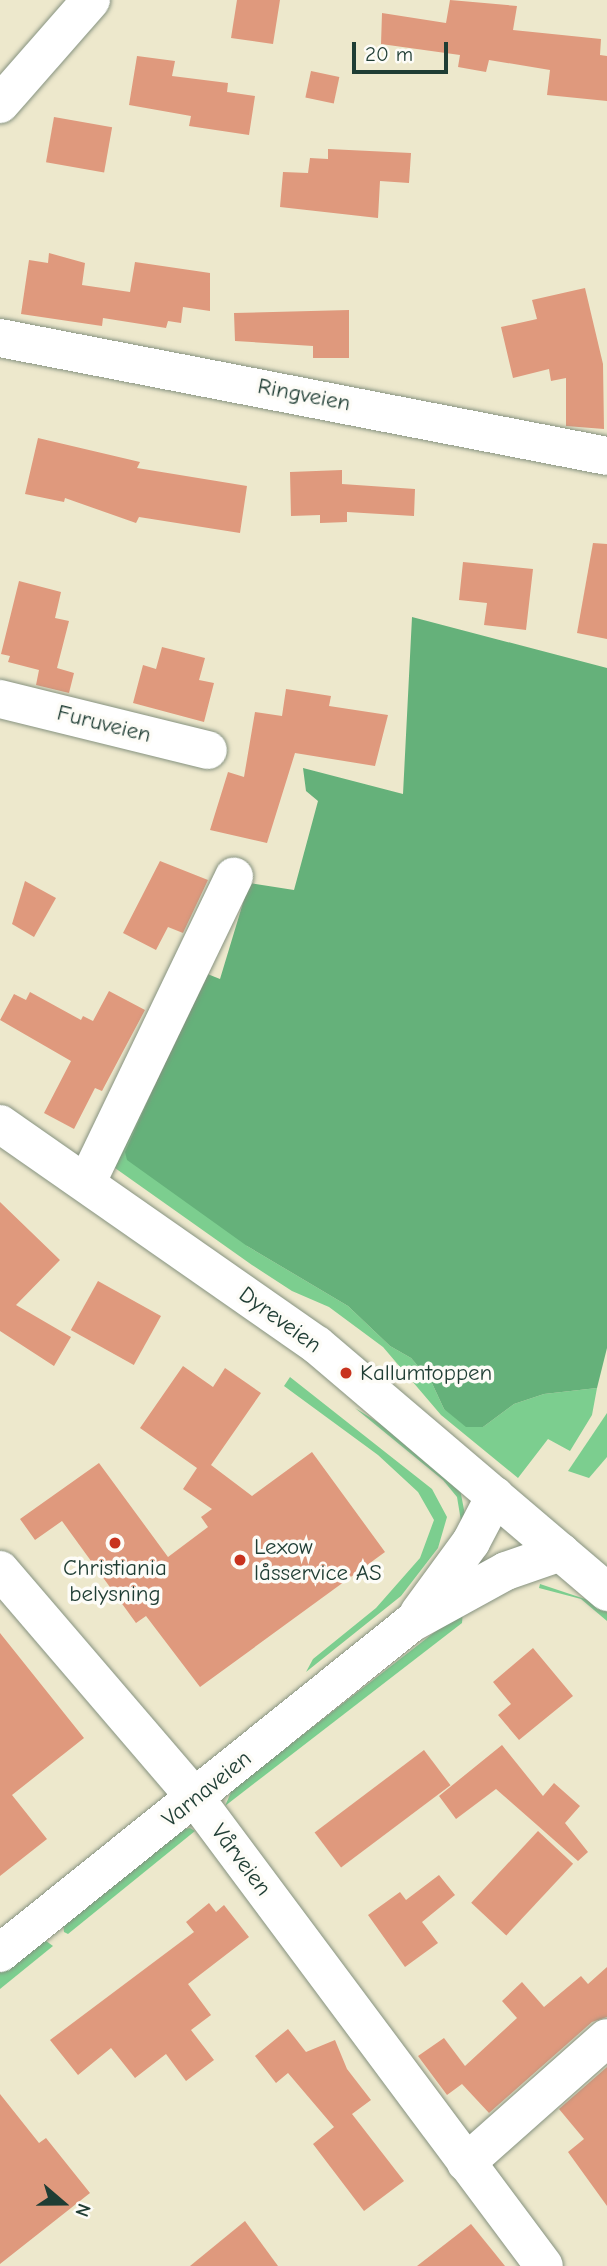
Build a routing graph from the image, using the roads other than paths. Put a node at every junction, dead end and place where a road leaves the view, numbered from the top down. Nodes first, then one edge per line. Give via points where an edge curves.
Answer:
1 (91, 0) edge
2 (0, 104) edge
3 (0, 338) edge
4 (607, 456) edge
5 (0, 699) edge
6 (208, 750) dead end
7 (234, 877) dead end
8 (0, 1124) edge
9 (87, 1182) junction
10 (495, 1496) junction
11 (561, 1552) junction
12 (0, 1570) edge
13 (607, 1592) edge
14 (411, 1623) junction
15 (196, 1799) junction
16 (0, 1953) edge
17 (607, 2038) edge
18 (466, 2163) junction
19 (544, 2266) edge

1 - 2 street
3 - 4 street, Ringveien
5 - 6 street, Furuveien
7 - 9 street
8 - 9 street, Dyreveien
9 - 10 street, Dyreveien via 317,1345
10 - 11 street, Dyreveien
10 - 14 street via 471,1542
11 - 13 street, Dyreveien
11 - 14 street via 506,1571
12 - 15 street, Vårveien
14 - 15 street, Varnaveien
15 - 16 street, Varnaveien
15 - 18 street, Vårveien
17 - 18 street
18 - 19 street, Vårveien

